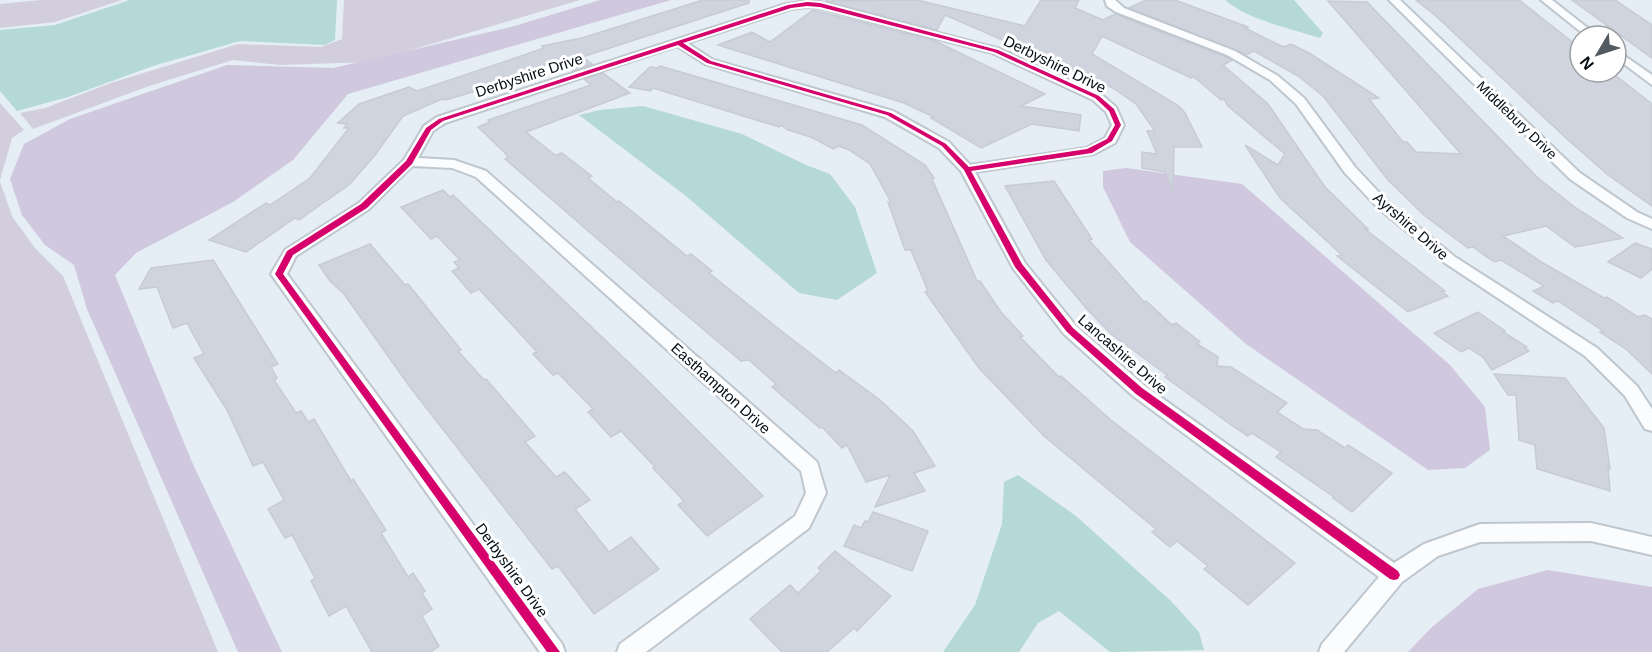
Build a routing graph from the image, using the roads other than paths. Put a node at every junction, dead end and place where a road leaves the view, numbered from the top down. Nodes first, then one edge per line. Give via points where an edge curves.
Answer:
1 (1110, 0) edge
2 (1394, 0) edge
3 (1546, 0) edge
4 (1577, 24) edge
5 (678, 42) junction
6 (1628, 62) edge
7 (1652, 81) edge
8 (409, 162) junction
9 (967, 169) junction
10 (1652, 225) edge
11 (1652, 424) edge
12 (1652, 546) edge
13 (1394, 575) junction
14 (554, 652) edge
15 (628, 652) edge
16 (1330, 652) edge

1 - 11 street, Ayrshire Drive via 1120,10 1231,53 1274,78 1300,101 1350,170 1383,205 1450,260 1591,352 1631,391
2 - 10 street, Middlebury Drive via 1575,176
3 - 4 street
5 - 8 street, Derbyshire Drive via 441,120 428,129
5 - 9 street, Lancashire Drive via 709,62 889,114 944,145
5 - 9 street, Derbyshire Drive via 790,6 820,5 996,51 1097,97 1112,110 1118,125 1110,140 1089,151
6 - 7 street
8 - 14 street, Derbyshire Drive via 364,206 290,254 279,274
8 - 15 street, Easthampton Drive via 454,164 481,174 810,467 816,493 802,522
9 - 13 street, Lancashire Drive via 1018,265 1070,330 1139,391
12 - 13 street via 1592,532 1480,534 1431,550
13 - 16 street

